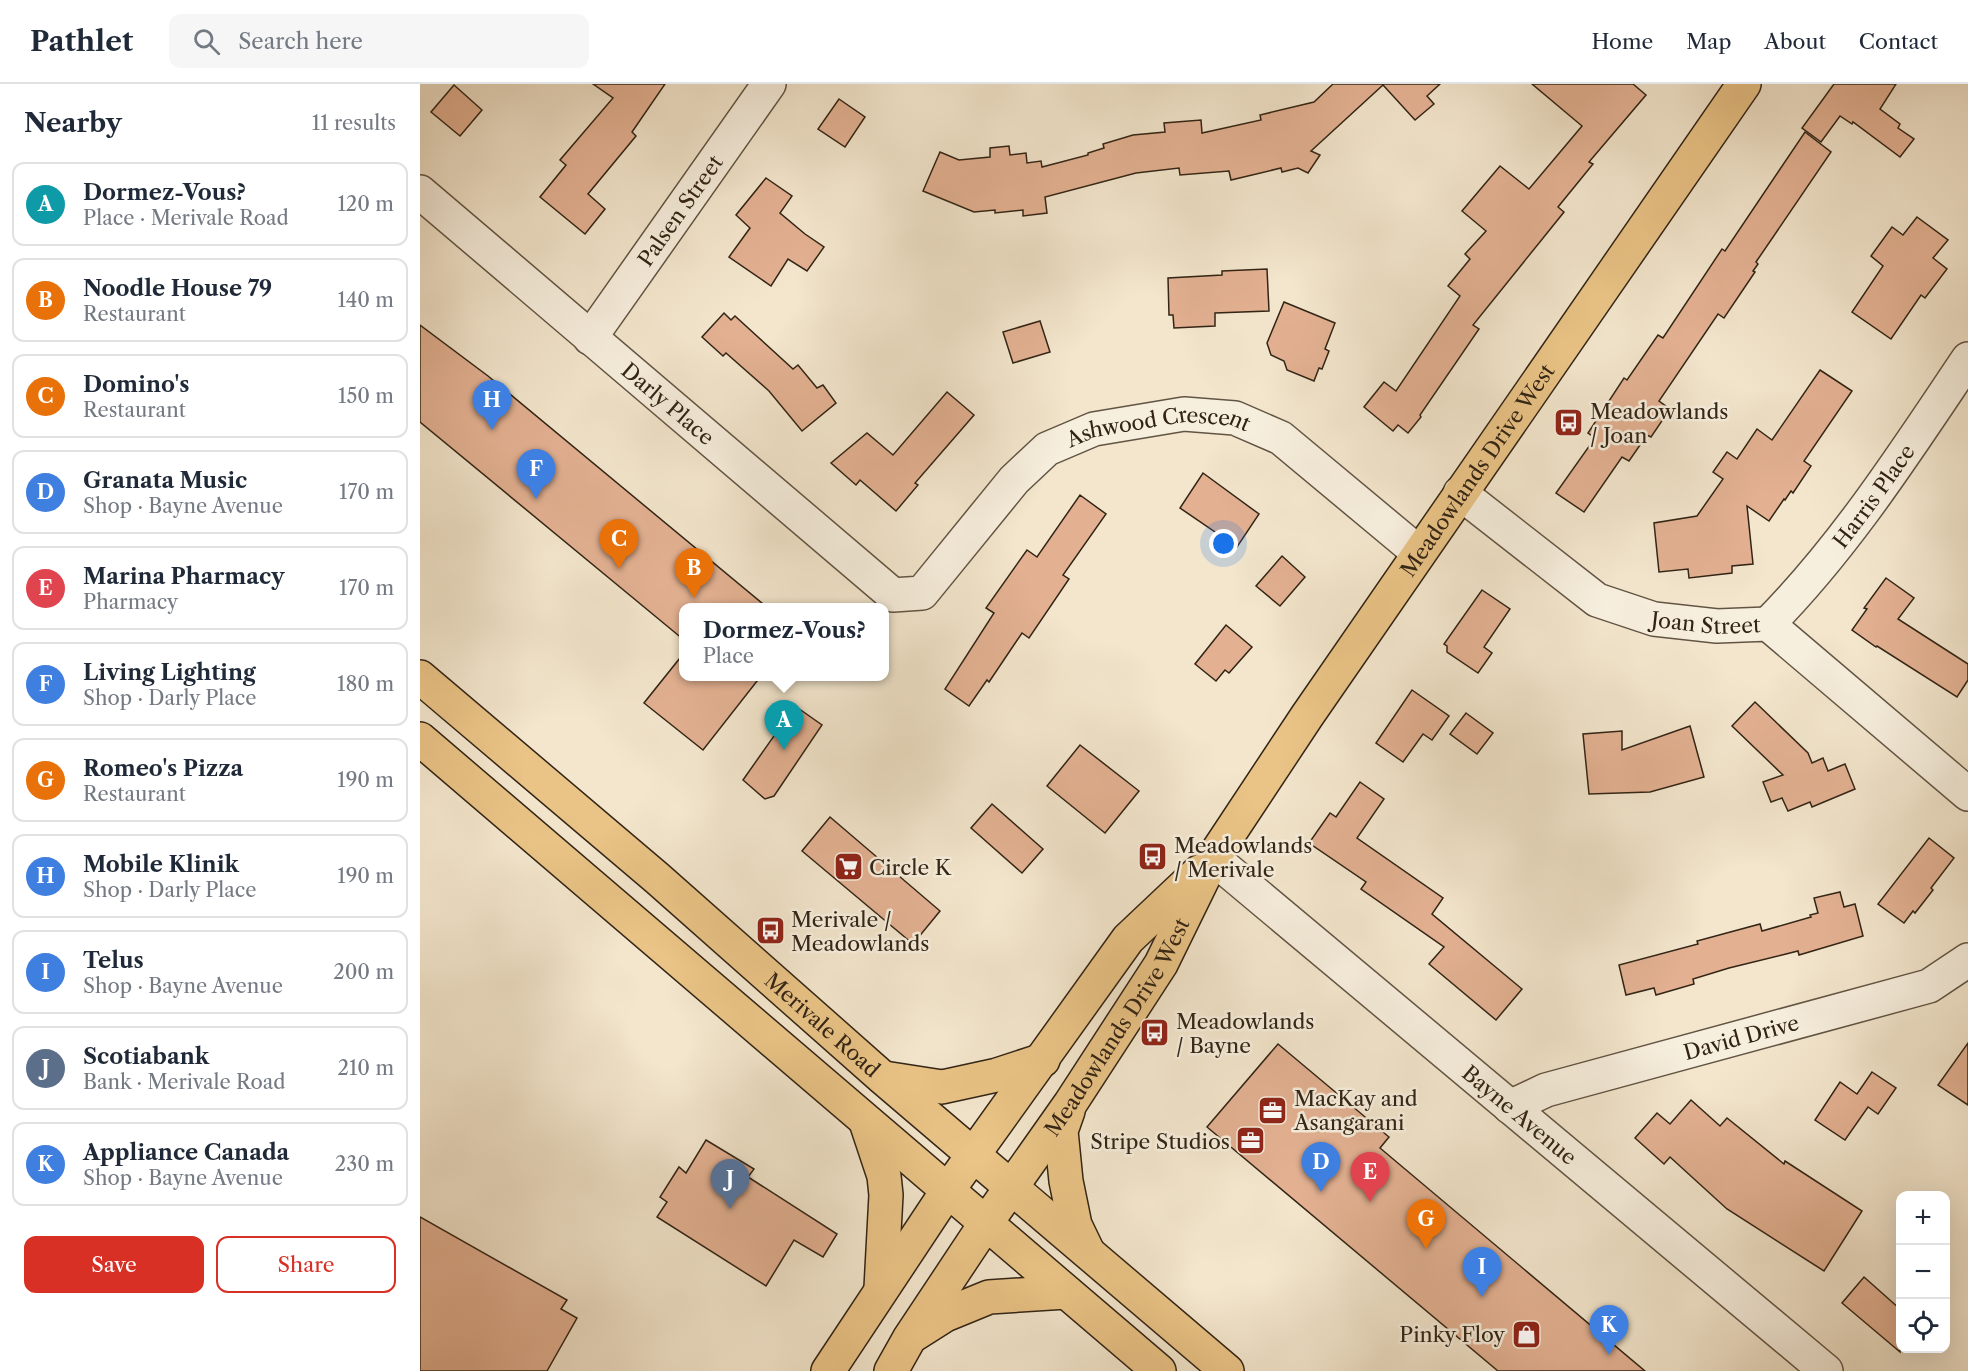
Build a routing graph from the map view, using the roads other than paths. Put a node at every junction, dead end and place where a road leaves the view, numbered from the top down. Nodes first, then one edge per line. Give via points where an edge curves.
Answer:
1 (769, 84) edge
2 (1744, 84) edge
3 (420, 192) edge
4 (590, 338) junction
5 (1968, 359) edge
6 (1460, 493) junction
7 (1419, 553) junction
8 (922, 593) joint
9 (1768, 624) junction
10 (420, 677) edge
11 (420, 739) edge
12 (1968, 794) edge
13 (1213, 858) junction
14 (1968, 960) edge
15 (1042, 1060) junction
16 (883, 1078) junction
17 (1070, 1104) junction
18 (1510, 1107) junction
19 (866, 1122) junction
20 (974, 1155) junction
21 (1011, 1188) junction
22 (948, 1190) junction
23 (986, 1223) junction
24 (1090, 1256) junction
25 (881, 1289) junction
26 (1066, 1292) junction
27 (909, 1339) junction
28 (828, 1371) edge
29 (891, 1371) edge
30 (1159, 1371) edge
31 (1227, 1371) edge
32 (1826, 1371) edge

1 - 4 street, Palsen Street
2 - 6 main road, Meadowlands Drive West
3 - 4 street, Darly Place
4 - 8 street, Darly Place via 893,595
5 - 9 street, Harris Place via 1882,485 1802,590
6 - 7 main road, Meadowlands Drive West
6 - 9 street, Joan Street via 1597,600 1654,619 1717,626
7 - 8 street, Ashwood Crescent via 1281,438 1234,418 1184,414 1094,429 1047,449 1014,480
7 - 13 main road, Meadowlands Drive West
9 - 12 street, Joan Street
10 - 16 main road, Merivale Road via 657,878
11 - 19 main road
13 - 15 main road, Meadowlands Drive West via 1128,939
13 - 17 main road, Meadowlands Drive West via 1161,964
13 - 18 street, Bayne Avenue
14 - 18 street, David Drive via 1929,986 1546,1090
15 - 16 main road via 942,1087
15 - 20 main road, Meadowlands Drive West
16 - 20 main road, Merivale Road
17 - 21 main road, Meadowlands Drive West
17 - 24 main road via 1062,1131 1066,1181 1075,1225
18 - 32 street, Bayne Avenue
19 - 22 main road
19 - 25 main road via 884,1176 886,1195
20 - 21 main road, Merivale Road
20 - 22 main road, Meadowlands Drive West
21 - 23 main road, Meadowlands Drive West
21 - 24 main road, Merivale Road
22 - 23 main road
22 - 25 main road, Meadowlands Drive West
23 - 26 main road
23 - 27 main road, Meadowlands Drive West
24 - 31 main road, Merivale Road
25 - 28 main road, Meadowlands Drive West
26 - 27 main road via 989,1297 945,1315
26 - 30 main road
27 - 29 main road, Meadowlands Drive West

